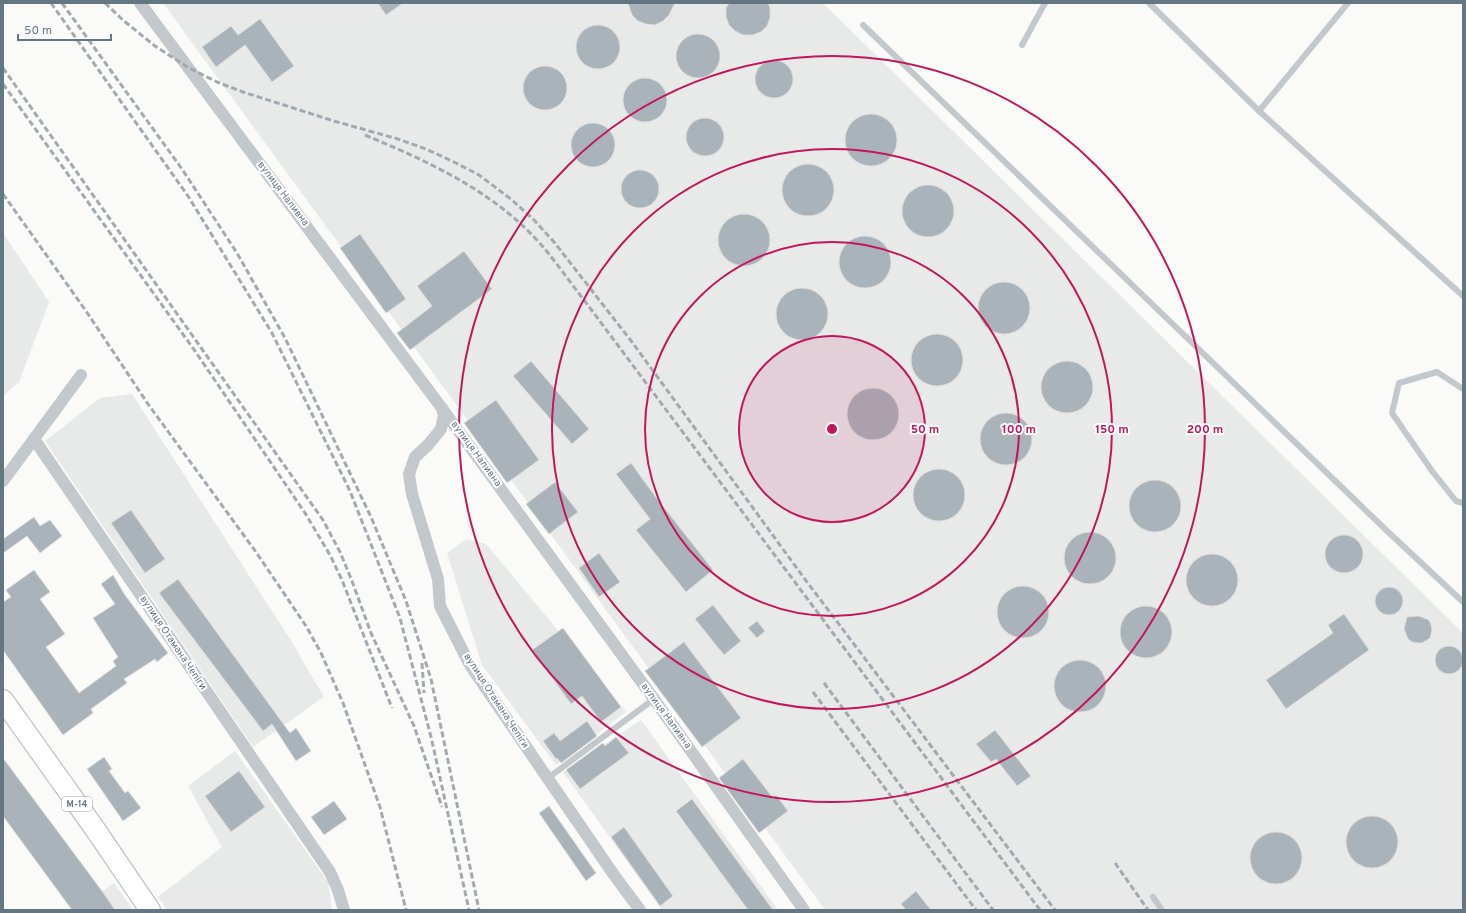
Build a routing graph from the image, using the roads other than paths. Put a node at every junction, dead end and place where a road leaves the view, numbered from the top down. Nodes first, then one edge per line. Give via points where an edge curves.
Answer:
1 (140, 3) edge
2 (1045, 3) edge
3 (1149, 3) edge
4 (1348, 3) edge
5 (863, 25) dead end
6 (1022, 45) dead end
7 (1259, 111) junction
8 (1463, 296) edge
9 (80, 375) dead end
10 (1463, 389) edge
11 (441, 407) junction
12 (34, 439) junction
13 (3, 481) edge
14 (1463, 503) edge
15 (1463, 602) edge
16 (654, 699) junction
17 (3, 700) edge
18 (548, 778) junction
19 (1153, 897) dead end
20 (150, 910) edge
21 (344, 910) edge
22 (640, 910) edge
23 (804, 910) edge
24 (1162, 910) edge

1 - 11 street, вулиця Наливна
2 - 6 lane
3 - 7 lane
4 - 7 lane
5 - 15 lane
7 - 8 lane
9 - 12 street
10 - 14 lane via 1437,372 1399,383 1392,413 1432,471 1456,501
11 - 16 street, вулиця Наливна
11 - 18 street, вулиця Отамана Чепіги via 444,415 441,429 416,457 409,474 412,494 438,579 440,606 470,665
12 - 13 street
12 - 21 street, вулиця Отамана Чепіги via 330,872
16 - 18 lane
16 - 23 street, вулиця Наливна
17 - 20 main road, М-14
18 - 22 street, вулиця Отамана Чепіги
19 - 24 lane

